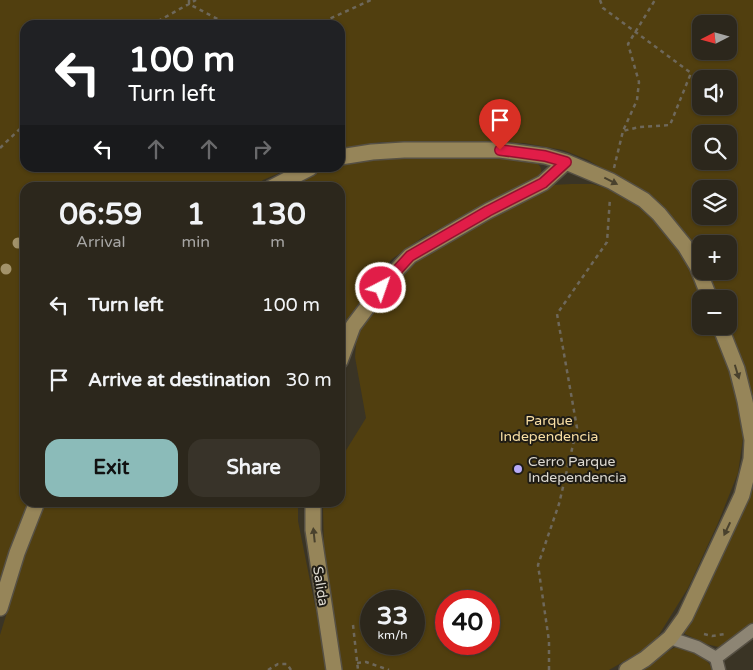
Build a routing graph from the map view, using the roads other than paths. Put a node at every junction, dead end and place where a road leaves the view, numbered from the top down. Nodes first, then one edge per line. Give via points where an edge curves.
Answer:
1 (345, 156) edge
2 (566, 162) junction
3 (302, 172) edge
4 (283, 182) edge
5 (706, 290) edge
6 (724, 335) edge
7 (345, 348) edge
8 (35, 507) edge
9 (313, 507) edge
10 (0, 608) edge
11 (753, 630) edge
12 (670, 638) junction
13 (718, 664) edge
14 (334, 670) edge
15 (627, 670) edge

1 - 2 street via 404,150 500,150
2 - 5 street via 611,181 644,200 685,246
2 - 7 street via 543,183 410,256 353,326
3 - 4 street
6 -> 12 street via 745,401 752,440 751,459 742,496 685,616
8 - 10 street via 16,553
14 -> 9 street, Salida via 313,530
11 - 13 street
12 - 13 street via 697,647
12 - 15 street

